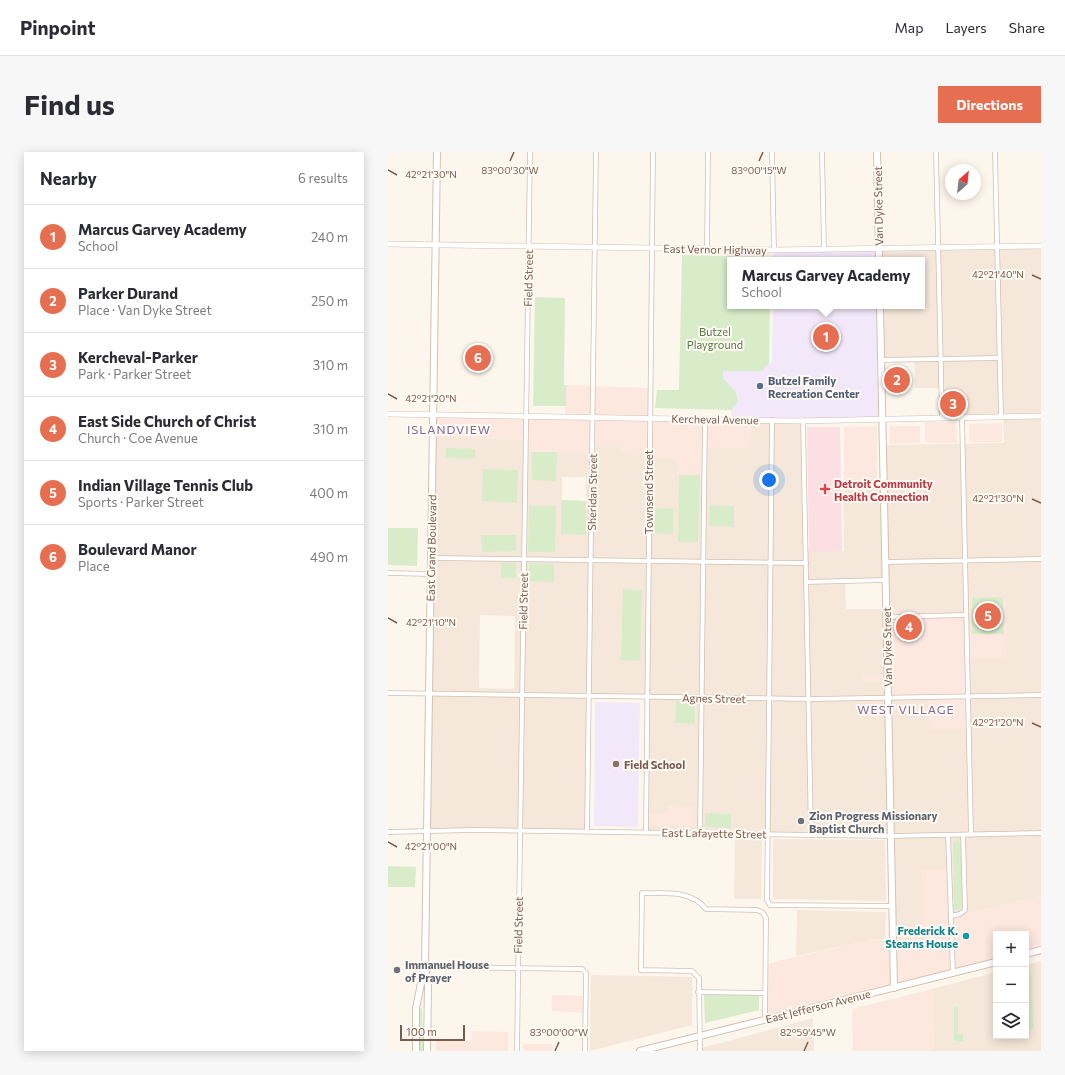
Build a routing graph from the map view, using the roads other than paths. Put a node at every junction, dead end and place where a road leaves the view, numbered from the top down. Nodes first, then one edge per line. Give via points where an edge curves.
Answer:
1 (437, 152) edge
2 (530, 152) edge
3 (596, 152) edge
4 (653, 152) edge
5 (708, 152) edge
6 (772, 152) edge
7 (822, 152) edge
8 (877, 152) edge
9 (936, 152) edge
10 (995, 152) edge
11 (388, 244) edge
12 (436, 244) junction
13 (528, 246) junction
14 (1041, 246) edge
15 (595, 247) junction
16 (997, 247) junction
17 (653, 248) junction
18 (938, 248) junction
19 (706, 249) junction
20 (879, 249) junction
21 (774, 250) junction
22 (824, 250) junction
23 (879, 257) edge
24 (880, 309) edge
25 (999, 358) junction
26 (940, 359) junction
27 (881, 360) junction
28 (388, 414) edge
29 (434, 414) junction
30 (526, 416) junction
31 (1041, 416) edge
32 (962, 417) junction
33 (1001, 417) junction
34 (594, 418) junction
35 (650, 418) junction
36 (882, 418) junction
37 (942, 418) junction
38 (705, 419) junction
39 (772, 420) junction
40 (802, 421) junction
41 (431, 558) junction
42 (524, 559) junction
43 (1041, 559) edge
44 (591, 560) junction
45 (964, 560) junction
46 (648, 561) junction
47 (703, 562) junction
48 (885, 562) junction
49 (770, 563) junction
50 (806, 563) junction
51 (388, 573) edge
52 (430, 574) junction
53 (885, 580) junction
54 (806, 582) junction
55 (965, 615) junction
56 (886, 617) junction
57 (388, 693) edge
58 (429, 694) junction
59 (522, 695) junction
60 (1041, 695) edge
61 (589, 696) junction
62 (647, 697) junction
63 (968, 697) junction
64 (701, 698) junction
65 (887, 698) junction
66 (769, 699) junction
67 (808, 699) junction
68 (427, 830) junction
69 (520, 830) junction
70 (588, 831) junction
71 (388, 832) edge
72 (646, 832) junction
73 (700, 833) junction
74 (1041, 833) edge
75 (767, 834) junction
76 (811, 835) junction
77 (948, 835) junction
78 (963, 835) junction
79 (971, 835) junction
80 (890, 836) junction
81 (891, 906) junction
82 (951, 916) junction
83 (1041, 950) edge
84 (1029, 953) edge
85 (993, 963) edge
86 (425, 967) junction
87 (518, 968) junction
88 (953, 974) junction
89 (894, 988) junction
90 (698, 992) junction
91 (765, 993) junction
92 (428, 1009) junction
93 (416, 1012) junction
94 (765, 1019) junction
95 (698, 1036) junction
96 (416, 1051) edge
97 (427, 1051) edge
98 (516, 1051) edge
99 (585, 1051) edge
100 (640, 1051) edge
101 (700, 1051) edge

1 - 12 main road, East Grand Boulevard
2 - 13 street, Field Street
3 - 15 street, Sheridan Street
4 - 17 street, Townsend Street
5 - 19 street
6 - 21 street
7 - 22 street
8 - 20 main road, Van Dyke Street
9 - 18 street
10 - 16 street
11 - 12 street, East Vernor Highway
12 - 13 street, East Vernor Highway
12 - 29 main road, East Grand Boulevard
13 - 15 street, East Vernor Highway
13 - 30 street, Field Street
14 - 16 street, East Vernor Highway
15 - 17 street, East Vernor Highway
15 - 34 street, Sheridan Street
16 - 18 street, East Vernor Highway
16 - 25 street
17 - 19 street, East Vernor Highway
17 - 35 street, Townsend Street
18 - 20 street, East Vernor Highway
18 - 26 street
19 - 21 street, East Vernor Highway
20 - 22 street, East Vernor Highway
20 - 23 main road, Van Dyke Street
21 - 22 street, East Vernor Highway
24 - 27 main road, Van Dyke Street
25 - 26 street
25 - 33 street
26 - 27 street
26 - 37 street
27 - 36 main road, Van Dyke Street
28 - 29 street, Kercheval Avenue
29 - 30 street, Kercheval Avenue
29 - 41 main road, East Grand Boulevard
30 - 34 street, Kercheval Avenue
30 - 42 street, Field Street
31 - 33 street, Kercheval Avenue
32 - 33 street, Kercheval Avenue
32 - 37 street, Kercheval Avenue
32 - 45 street
34 - 35 street, Kercheval Avenue
34 - 44 street, Sheridan Street
35 - 38 street, Kercheval Avenue
35 - 46 street, Townsend Street
36 - 37 street, Kercheval Avenue
36 - 40 street, Kercheval Avenue
36 - 48 main road, Van Dyke Street
38 - 39 street, Kercheval Avenue
38 - 47 street
39 - 40 street, Kercheval Avenue
39 - 49 street
40 - 50 street
41 - 42 street
41 - 52 main road, East Grand Boulevard
42 - 44 street
42 - 59 street, Field Street
43 - 45 street
44 - 46 street
44 - 61 street, Sheridan Street
45 - 48 street
45 - 55 street
46 - 47 street
46 - 62 street, Townsend Street
47 - 49 street
47 - 64 street
48 - 53 main road, Van Dyke Street
49 - 50 street
49 - 66 street
50 - 54 street
51 - 52 street
52 - 58 main road, East Grand Boulevard
53 - 54 street
53 - 56 main road, Van Dyke Street
54 - 67 street
55 - 56 street
55 - 63 street
56 - 65 main road, Van Dyke Street
57 - 58 street, Agnes Street
58 - 59 street, Agnes Street
58 - 68 main road, East Grand Boulevard
59 - 61 street, Agnes Street
59 - 69 street, Field Street
60 - 63 street, Agnes Street
61 - 62 street, Agnes Street
61 - 70 street, Sheridan Street
62 - 64 street, Agnes Street
62 - 72 street, Townsend Street
63 - 65 street, Agnes Street
63 - 79 street
64 - 66 street, Agnes Street
64 - 73 street
65 - 67 street, Agnes Street
65 - 80 main road, Van Dyke Street
66 - 67 street, Agnes Street
66 - 75 street
67 - 76 street
68 - 69 street, East Lafayette Street
68 - 71 street, East Lafayette Street
68 - 86 main road, East Grand Boulevard
69 - 70 street, East Lafayette Street
69 - 87 street, Field Street
70 - 72 street, East Lafayette Street
72 - 73 street, East Lafayette Street
73 - 75 street, East Lafayette Street
74 - 79 street, East Lafayette Street
75 - 76 street, East Lafayette Street
75 - 81 street via 767,900 770,905
76 - 80 street, East Lafayette Street
77 - 78 street, East Lafayette Street
77 - 80 street, East Lafayette Street
77 - 82 street
78 - 79 street, East Lafayette Street
78 - 82 street via 965,910
80 - 81 main road, Van Dyke Street
81 - 89 main road, Van Dyke Street
82 - 88 street
83 - 84 main road
85 - 88 main road, East Jefferson Avenue
86 - 87 street
86 - 92 main road, East Grand Boulevard
86 - 93 main road, East Grand Boulevard via 417,995
87 - 98 street, Field Street
87 - 99 street via 584,970
88 - 89 main road, East Jefferson Avenue
89 - 94 main road, East Jefferson Avenue
90 - 91 street
90 - 91 street via 699,978 696,973 641,970 642,893 682,894 700,902 706,909 757,910 763,913 766,918
90 - 95 street
91 - 94 street
92 - 93 main road via 420,1003
92 - 97 main road, East Grand Boulevard
93 - 96 main road, East Grand Boulevard
94 - 95 main road, East Jefferson Avenue
95 - 100 main road, East Jefferson Avenue
95 - 101 street

